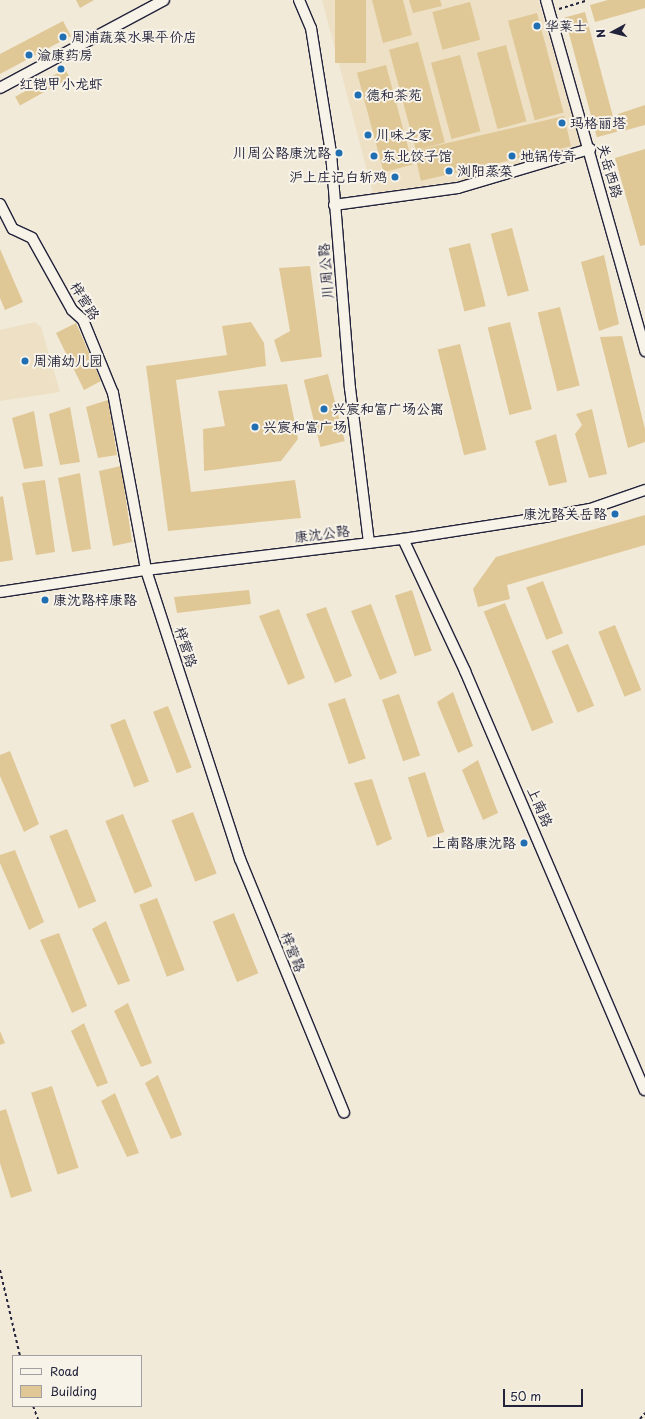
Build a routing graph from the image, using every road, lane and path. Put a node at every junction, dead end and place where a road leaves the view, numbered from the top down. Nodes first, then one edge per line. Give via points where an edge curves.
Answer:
1 (164, 0) edge
2 (299, 0) edge
3 (546, 0) edge
4 (588, 0) edge
5 (550, 12) junction
6 (0, 88) edge
7 (590, 149) junction
8 (0, 204) edge
9 (334, 205) junction
10 (645, 350) edge
11 (645, 490) edge
12 (403, 539) junction
13 (369, 543) junction
14 (146, 570) junction
15 (0, 592) edge
16 (645, 1090) edge
17 (344, 1112) dead end
18 (0, 1270) edge
19 (20, 1355) edge
20 (33, 1407) edge
21 (645, 1413) edge
22 (38, 1419) edge
23 (640, 1419) edge

1 - 6 street
2 - 9 street, 川周公路 via 311,28 330,153
3 - 5 street, 关岳西路
4 - 5 path
5 - 7 street, 关岳西路
7 - 9 street via 458,188
7 - 10 street, 关岳西路
8 - 14 street, 梓营路 via 13,229 32,238 72,310 83,320 113,393
9 - 13 street, 川周公路 via 350,388
11 - 12 street, 康沈公路 via 590,509
12 - 13 street, 康沈公路
12 - 16 street, 上南路 via 465,671
13 - 14 street, 康沈公路
14 - 15 street, 康沈公路
14 - 17 street, 梓营路 via 240,859
18 - 19 path
20 - 22 path
21 - 23 path

